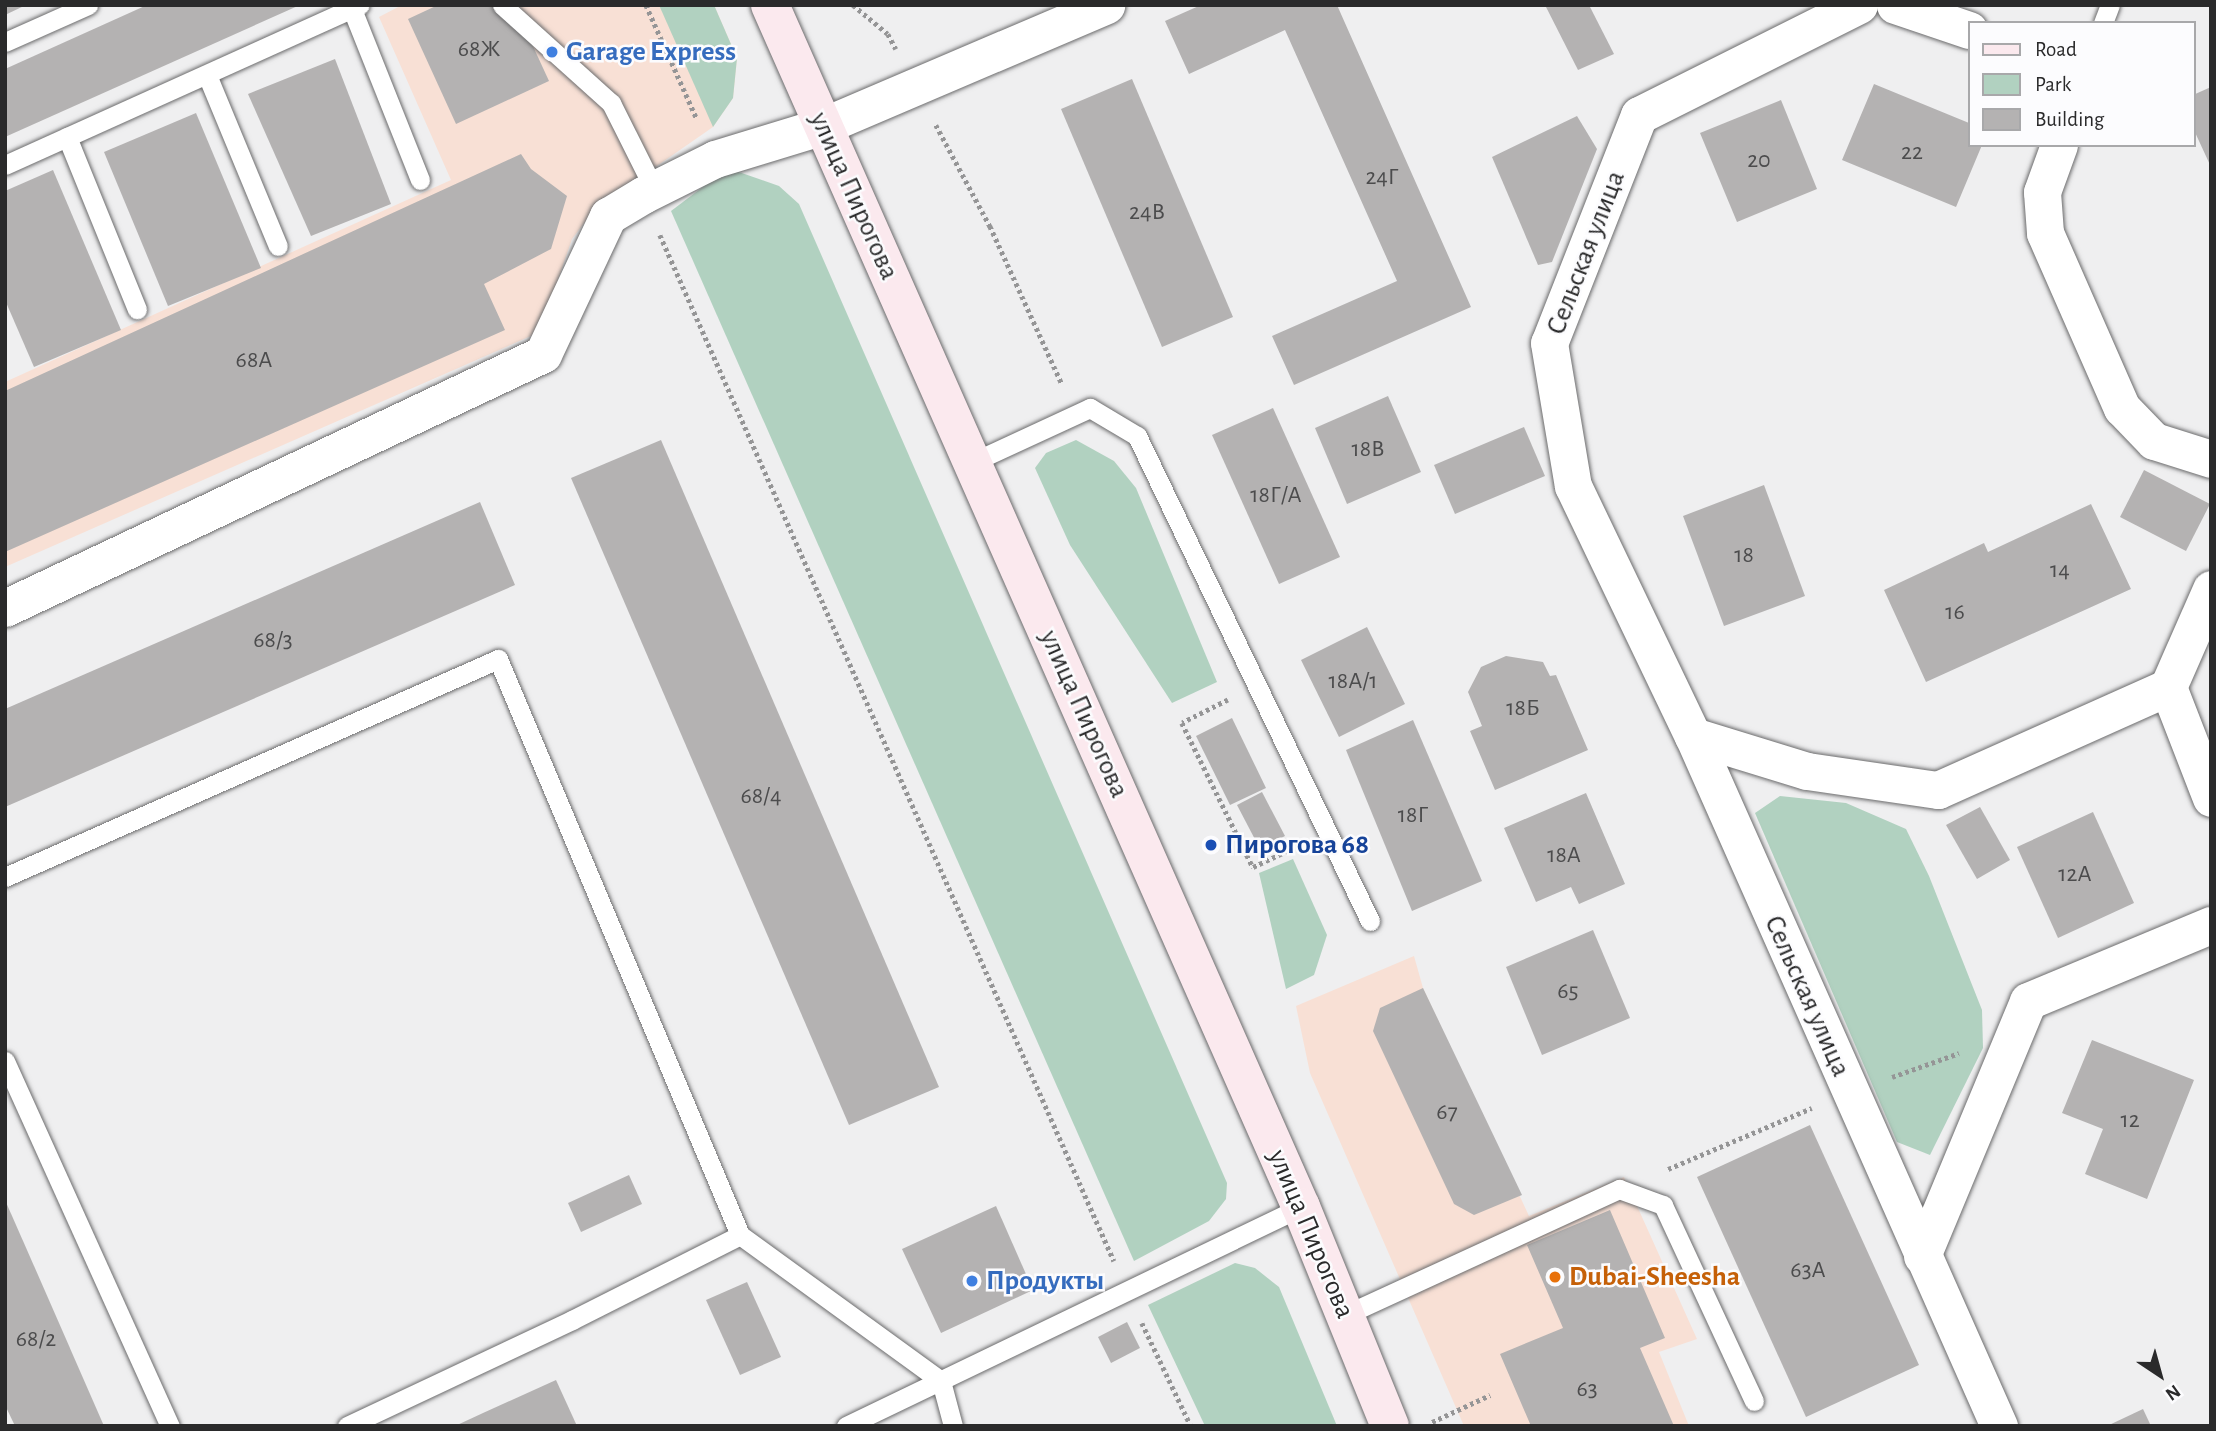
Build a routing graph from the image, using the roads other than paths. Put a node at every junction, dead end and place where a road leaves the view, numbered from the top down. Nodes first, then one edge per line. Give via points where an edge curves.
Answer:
1 (88, 5) edge
2 (502, 5) edge
3 (771, 5) edge
4 (1106, 5) edge
5 (1859, 5) edge
6 (1895, 5) edge
7 (356, 7) edge
8 (1968, 30) edge
9 (5, 42) edge
10 (207, 75) junction
11 (823, 125) junction
12 (67, 137) junction
13 (2058, 147) edge
14 (5, 165) edge
15 (420, 180) dead end
16 (648, 192) junction
17 (278, 246) dead end
18 (137, 309) dead end
19 (2211, 458) edge
20 (973, 461) junction
21 (2211, 589) edge
22 (5, 608) edge
23 (2168, 687) junction
24 (1692, 736) junction
25 (2211, 798) edge
26 (5, 877) edge
27 (1370, 921) dead end
28 (2211, 925) edge
29 (5, 1061) edge
30 (1301, 1207) junction
31 (740, 1235) junction
32 (1922, 1256) junction
33 (1345, 1315) junction
34 (941, 1381) junction
35 (1754, 1401) dead end
36 (170, 1426) edge
37 (347, 1426) edge
38 (846, 1426) edge
39 (953, 1426) edge
40 (1390, 1426) edge
41 (1999, 1426) edge

1 - 9 lane
2 - 16 lane via 611,103
3 - 11 main road, улица Пирогова
4 - 11 street
5 - 24 street, Сельская улица via 1639,115 1549,343 1573,486
6 - 8 street
7 - 10 lane
7 - 15 lane
10 - 12 lane
10 - 17 lane
11 - 16 street via 715,159
11 - 20 main road, улица Пирогова
12 - 14 lane
12 - 18 lane
13 - 19 street via 2042,192 2045,233 2122,408 2154,441
16 - 22 street via 608,216 543,354
20 - 27 lane via 1090,408 1137,436
20 - 30 main road, улица Пирогова
21 - 23 street
23 - 24 street via 1938,790 1807,771
23 - 25 street
24 - 32 street, Сельская улица
26 - 31 lane via 498,659
28 - 32 street via 2028,1001
29 - 36 lane
30 - 33 main road, улица Пирогова
30 - 34 lane
31 - 34 lane
31 - 37 lane
32 - 41 street, Сельская улица
33 - 35 lane via 1619,1189 1663,1205
33 - 40 main road, улица Пирогова
34 - 38 lane
34 - 39 lane

